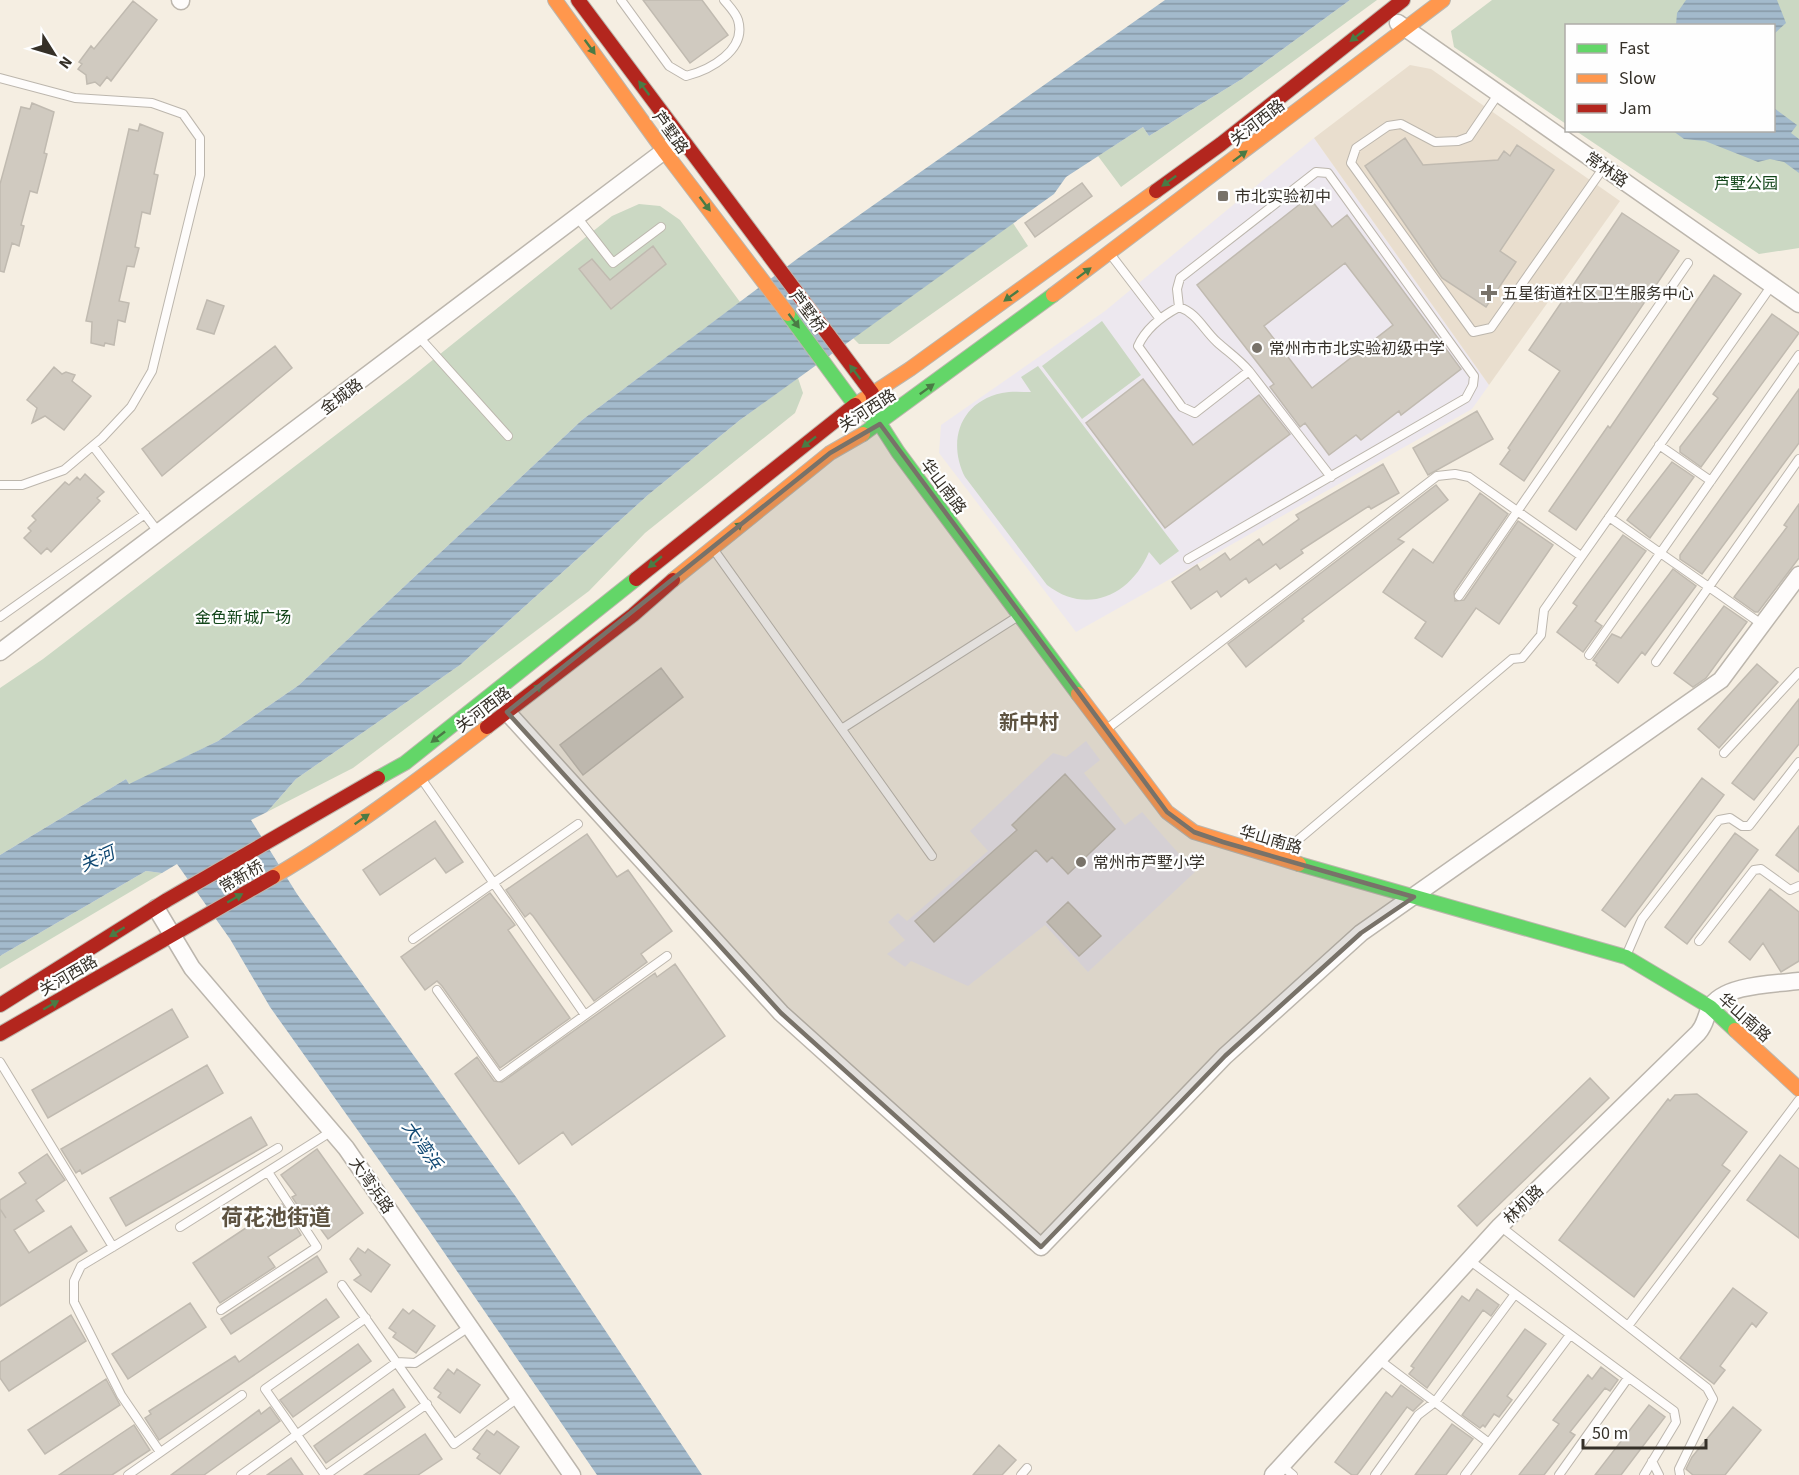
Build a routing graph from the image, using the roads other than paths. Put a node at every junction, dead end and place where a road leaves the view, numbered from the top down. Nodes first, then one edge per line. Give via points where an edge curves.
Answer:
1 (555, 0) edge
2 (578, 0) edge
3 (621, 0) edge
4 (724, 0) edge
5 (1403, 0) edge
6 (1443, 0) edge
7 (1385, 14) junction
8 (1406, 27) junction
9 (0, 78) edge
10 (1499, 93) junction
11 (681, 138) junction
12 (664, 151) junction
13 (1604, 167) junction
14 (577, 217) junction
15 (661, 227) dead end
16 (1110, 254) junction
17 (1688, 263) dead end
18 (780, 270) joint
19 (764, 281) joint
20 (1772, 285) junction
21 (1799, 304) edge
22 (1179, 307) junction
23 (1160, 319) junction
24 (419, 337) junction
25 (1799, 356) edge
26 (1249, 371) junction
27 (872, 393) junction
28 (855, 405) junction
29 (880, 424) junction
30 (508, 436) dead end
31 (1659, 445) junction
32 (93, 446) junction
33 (1799, 459) edge
34 (1331, 477) junction
35 (1711, 481) junction
36 (0, 484) edge
37 (1517, 511) junction
38 (145, 514) junction
39 (1609, 517) junction
40 (160, 534) junction
41 (712, 547) junction
42 (1661, 552) junction
43 (1581, 556) junction
44 (1188, 559) dead end
45 (1799, 575) edge
46 (1709, 587) junction
47 (1459, 596) dead end
48 (1020, 615) junction
49 (0, 617) edge
50 (1764, 626) junction
51 (0, 652) edge
52 (1589, 655) dead end
53 (1656, 662) dead end
54 (1799, 672) edge
55 (507, 712) junction
56 (843, 728) junction
57 (1106, 730) junction
58 (1724, 753) dead end
59 (1799, 762) edge
60 (421, 778) junction
61 (578, 824) dead end
62 (296, 826) joint
63 (314, 853) joint
64 (932, 856) dead end
65 (1277, 858) junction
66 (494, 883) junction
67 (1799, 886) edge
68 (1414, 897) junction
69 (161, 904) junction
70 (178, 931) junction
71 (413, 939) dead end
72 (1699, 941) dead end
73 (667, 956) dead end
74 (1626, 957) junction
75 (1799, 981) edge
76 (437, 990) dead end
77 (0, 1005) edge
78 (1710, 1007) junction
79 (585, 1015) junction
80 (0, 1034) edge
81 (0, 1062) edge
82 (1799, 1089) edge
83 (1799, 1100) edge
84 (332, 1131) junction
85 (278, 1148) dead end
86 (268, 1172) junction
87 (1500, 1226) junction
88 (180, 1227) dead end
89 (113, 1247) junction
90 (1469, 1260) junction
91 (342, 1285) dead end
92 (1515, 1294) junction
93 (221, 1310) dead end
94 (366, 1318) junction
95 (1628, 1326) junction
96 (469, 1327) junction
97 (1570, 1335) junction
98 (1378, 1359) junction
99 (397, 1362) junction
100 (1628, 1378) junction
101 (242, 1395) dead end
102 (518, 1398) junction
103 (1435, 1402) junction
104 (427, 1404) junction
105 (297, 1434) junction
106 (1490, 1443) junction
107 (160, 1452) junction
108 (1652, 1461) junction
109 (1282, 1472) edge
110 (128, 1475) edge
111 (241, 1475) edge
112 (326, 1475) edge
113 (572, 1475) edge
114 (1375, 1475) edge
115 (1465, 1475) edge
116 (1559, 1475) edge
117 (1644, 1475) edge
118 (1659, 1475) edge
119 (1680, 1475) edge

1 -> 12 main road, 芦墅路
11 -> 2 main road, 芦墅路
3 - 4 lane via 669,66 686,76 702,72 732,50 740,36 738,18
5 - 7 main road, 关河西路
6 - 8 main road, 关河西路
7 - 8 street, 常林路
7 -> 27 main road, 关河西路 via 1221,144
8 - 10 street, 常林路
16 -> 8 main road, 关河西路
9 - 32 lane via 75,98 152,103 183,114 200,138 200,175 152,371 131,407
10 - 13 street, 常林路
10 - 13 lane via 1469,137 1435,142 1401,124 1388,126 1356,148 1351,163 1473,332 1491,328
11 - 12 street, 金城路
11 - 18 main road, 芦墅路
12 - 14 street, 金城路
12 -> 19 main road, 芦墅路
13 - 20 street, 常林路
14 - 15 lane via 614,263
14 - 24 street, 金城路
16 - 23 lane
29 -> 16 main road, 关河西路
17 - 37 lane
27 -> 18 main road, 芦墅桥
19 -> 28 main road, 芦墅桥
20 - 21 street, 常林路
20 - 31 lane
22 - 23 lane
22 - 26 lane via 1190,310
22 - 34 lane via 1180,278 1316,172 1328,173 1474,376 1466,398
23 - 26 lane via 1143,334 1138,346 1182,407 1195,413
24 - 30 lane
24 - 40 street, 金城路
25 - 35 lane
26 - 34 lane
27 - 28 main road, 关河西路
27 - 29 main road
28 - 29 main road
28 -> 62 main road, 关河西路 via 405,763
41 -> 29 main road, 关河西路 via 830,453
29 - 48 main road, 华山南路
31 - 35 lane
31 - 39 lane
32 - 36 lane via 64,470 22,485
32 - 38 lane
33 - 46 lane
34 - 44 lane
35 - 42 lane
37 - 43 lane
37 - 47 lane
37 - 57 lane via 1469,477 1437,476
38 - 40 lane
38 - 49 lane
39 - 42 lane
39 - 43 lane
40 - 51 street, 金城路
55 -> 41 main road, 关河西路 via 633,615
41 - 56 lane
42 - 46 lane
42 - 52 lane
43 - 65 lane via 1544,610 1541,635 1522,658 1512,659
45 - 50 street
46 - 50 lane
46 - 53 lane
48 - 56 lane
48 - 57 main road, 华山南路
50 - 68 street via 1721,680
54 - 58 lane
55 - 60 main road, 关河西路
55 - 68 street via 781,1013 1041,1247 1225,1056 1361,933
56 - 64 lane
57 - 65 main road, 华山南路 via 1176,819 1194,832
59 - 74 lane via 1749,826 1730,818 1719,820 1642,919
63 -> 60 main road, 关河西路
60 - 66 lane
61 - 66 lane
62 - 69 main road, 常新桥
70 -> 63 main road, 常新桥
65 - 68 main road, 华山南路
66 - 71 lane
66 - 79 lane
67 - 72 lane via 1790,890 1761,869 1754,870
68 - 74 main road, 华山南路
69 - 70 street, 大湾浜路
69 -> 77 main road, 关河西路
80 -> 70 main road, 关河西路
70 - 84 street, 大湾浜路 via 192,968
73 - 79 lane
74 - 78 main road, 华山南路
75 - 78 street via 1744,988 1724,994
76 - 79 lane via 499,1077
78 - 82 main road, 华山南路
78 - 87 street, 林机路 via 1707,1023 1698,1033
81 - 89 lane
83 - 95 lane
84 - 86 lane
84 - 96 street, 大湾浜路
85 - 89 lane
86 - 88 lane
86 - 93 lane via 317,1247
87 - 90 street, 林机路
87 - 95 lane
89 - 107 lane via 81,1266 74,1281 74,1302 121,1395
90 - 92 lane
90 - 98 street, 林机路
91 - 94 lane
92 - 97 lane
92 - 103 lane
94 - 99 lane
94 - 105 lane via 265,1389
95 - 119 lane via 1707,1388 1713,1399 1679,1469
96 - 99 lane via 415,1363
96 - 102 street, 大湾浜路
97 - 100 lane
97 - 106 lane
98 - 103 lane
98 - 109 street, 林机路
99 - 104 lane
99 - 105 lane
100 - 108 lane via 1674,1411 1676,1422
100 - 116 lane
101 - 107 lane
102 - 104 lane via 454,1444
102 - 113 street, 大湾浜路
103 - 106 lane
103 - 114 lane via 1418,1415
104 - 112 lane
105 - 111 lane
105 - 112 lane
106 - 115 lane
107 - 110 lane
108 - 117 lane
108 - 118 lane

